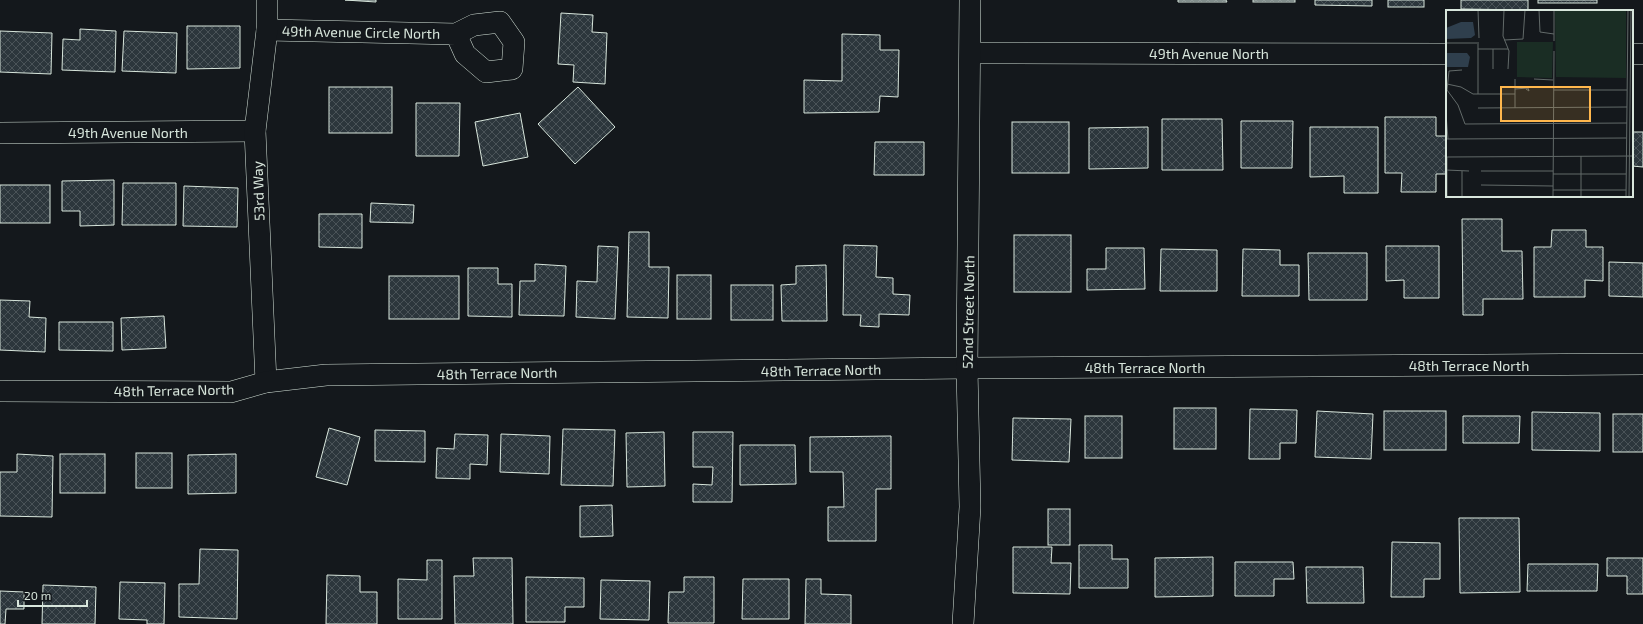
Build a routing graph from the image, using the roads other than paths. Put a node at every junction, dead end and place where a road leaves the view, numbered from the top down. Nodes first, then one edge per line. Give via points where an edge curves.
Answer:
1 (267, 0) edge
2 (970, 0) edge
3 (267, 30) junction
4 (456, 34) dead end
5 (970, 53) junction
6 (1446, 54) edge
7 (255, 131) junction
8 (0, 133) edge
9 (1643, 364) edge
10 (967, 368) junction
11 (266, 382) junction
12 (0, 391) edge
13 (963, 624) edge

1 - 3 street, 53rd Way
2 - 5 street, 52nd Street North
3 - 4 street, 49th Avenue Circle North
3 - 7 street, 53rd Way
5 - 6 street, 49th Avenue North
5 - 10 street, 52nd Street North
7 - 8 street, 49th Avenue North
7 - 11 street, 53rd Way
9 - 10 street, 48th Terrace North
10 - 11 street, 48th Terrace North via 326,375
10 - 13 street, 52nd Street North via 970,507
11 - 12 street, 48th Terrace North via 231,392

